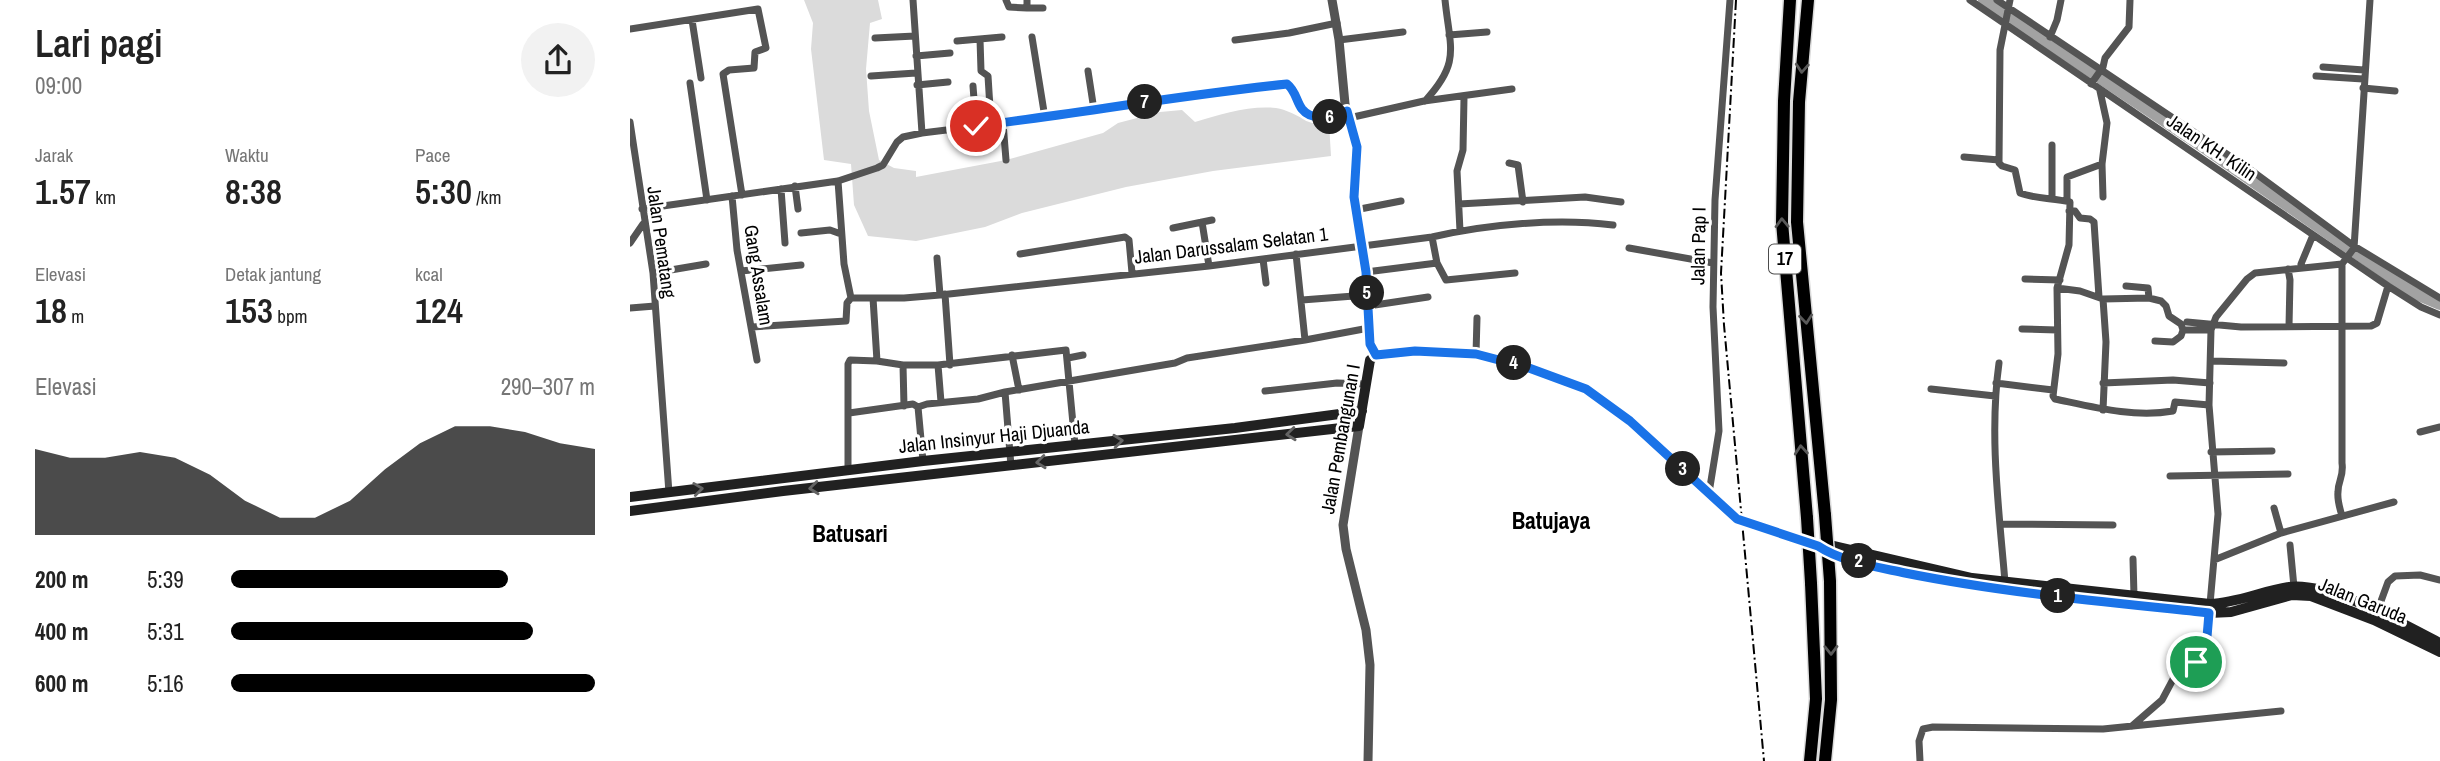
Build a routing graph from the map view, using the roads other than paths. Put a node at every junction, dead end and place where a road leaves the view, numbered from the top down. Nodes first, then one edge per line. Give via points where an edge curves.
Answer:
1 (912, 0) edge
2 (1006, 0) edge
3 (1332, 0) edge
4 (1446, 0) edge
5 (1730, 0) edge
6 (1790, 0) edge
7 (1808, 0) edge
8 (1970, 0) edge
9 (1997, 0) edge
10 (2061, 0) edge
11 (2130, 0) edge
12 (2370, 0) edge
13 (1027, 4) edge
14 (2008, 6) edge
15 (1043, 8) dead end
16 (692, 20) junction
17 (1337, 23) junction
18 (2007, 23) junction
19 (630, 29) edge
20 (1403, 32) dead end
21 (1487, 33) dead end
22 (1450, 35) junction
23 (915, 36) junction
24 (1002, 37) dead end
25 (1032, 37) dead end
26 (2050, 37) junction
27 (876, 38) dead end
28 (980, 39) junction
29 (1235, 40) dead end
30 (1339, 40) junction
31 (957, 41) dead end
32 (950, 53) dead end
33 (916, 56) junction
34 (2323, 67) dead end
35 (2364, 70) junction
36 (1088, 71) dead end
37 (916, 73) junction
38 (872, 76) dead end
39 (2316, 76) dead end
40 (701, 78) dead end
41 (2096, 78) junction
42 (948, 82) dead end
43 (690, 83) dead end
44 (2363, 84) junction
45 (917, 85) junction
46 (973, 86) dead end
47 (1512, 89) dead end
48 (2100, 90) junction
49 (2395, 91) dead end
50 (1464, 97) junction
51 (1424, 101) junction
52 (1094, 110) junction
53 (1348, 114) junction
54 (1045, 118) junction
55 (630, 122) edge
56 (1003, 122) junction
57 (992, 124) junction
58 (976, 126) junction
59 (922, 133) junction
60 (2052, 145) dead end
61 (1964, 157) dead end
62 (1006, 160) dead end
63 (1998, 160) junction
64 (1509, 163) dead end
65 (2102, 164) junction
66 (2254, 175) junction
67 (838, 181) junction
68 (795, 186) junction
69 (2247, 187) junction
70 (781, 189) junction
71 (741, 195) junction
72 (732, 197) junction
73 (2052, 197) junction
74 (2103, 197) dead end
75 (707, 200) junction
76 (1401, 201) dead end
77 (2067, 201) junction
78 (1523, 202) junction
79 (1621, 202) dead end
80 (1459, 204) junction
81 (642, 209) junction
82 (797, 209) dead end
83 (1355, 210) junction
84 (2069, 211) junction
85 (1212, 220) dead end
86 (1202, 222) junction
87 (644, 223) junction
88 (1613, 225) dead end
89 (1173, 228) dead end
90 (1460, 231) junction
91 (801, 233) dead end
92 (841, 234) junction
93 (2313, 235) junction
94 (1432, 237) junction
95 (630, 243) edge
96 (785, 243) dead end
97 (1362, 245) junction
98 (1629, 248) dead end
99 (1020, 254) dead end
100 (1296, 254) junction
101 (2349, 254) junction
102 (937, 258) dead end
103 (1263, 259) junction
104 (706, 264) dead end
105 (1437, 264) junction
106 (1713, 264) junction
107 (2301, 264) dead end
108 (801, 265) dead end
109 (1209, 266) junction
110 (2288, 270) junction
111 (741, 271) junction
112 (1366, 272) junction
113 (1132, 273) junction
114 (1515, 273) dead end
115 (653, 274) junction
116 (2025, 279) dead end
117 (1266, 283) dead end
118 (2058, 284) junction
119 (2126, 286) dead end
120 (2388, 286) junction
121 (943, 294) junction
122 (1367, 295) junction
123 (851, 298) junction
124 (1428, 298) dead end
125 (2101, 298) junction
126 (2149, 298) junction
127 (2440, 298) edge
128 (873, 299) junction
129 (2425, 299) junction
130 (1302, 300) junction
131 (655, 306) junction
132 (1368, 306) junction
133 (630, 308) edge
134 (2440, 315) edge
135 (1477, 318) dead end
136 (2185, 326) junction
137 (2289, 326) junction
138 (752, 327) junction
139 (2212, 327) junction
140 (2343, 327) junction
141 (1369, 328) junction
142 (2022, 329) dead end
143 (2057, 330) junction
144 (1305, 340) junction
145 (2155, 341) dead end
146 (1476, 354) junction
147 (1012, 355) junction
148 (1083, 355) dead end
149 (1376, 355) junction
150 (1068, 358) junction
151 (757, 359) dead end
152 (877, 361) junction
153 (2212, 361) junction
154 (1999, 363) dead end
155 (2284, 363) dead end
156 (903, 365) junction
157 (938, 365) junction
158 (950, 365) junction
159 (1070, 380) junction
160 (1996, 383) junction
161 (2103, 383) junction
162 (2210, 383) junction
163 (1366, 384) junction
164 (1931, 389) dead end
165 (1019, 390) junction
166 (2053, 390) junction
167 (1265, 391) dead end
168 (1005, 392) junction
169 (1995, 396) junction
170 (941, 402) junction
171 (904, 405) junction
172 (2209, 405) junction
173 (918, 407) junction
174 (2103, 410) junction
175 (1362, 411) junction
176 (849, 413) junction
177 (1359, 426) junction
178 (2440, 427) edge
179 (2420, 432) dead end
180 (1075, 445) junction
181 (2272, 451) dead end
182 (1010, 452) junction
183 (2211, 452) junction
184 (923, 461) junction
185 (1011, 466) junction
186 (848, 470) junction
187 (2288, 474) dead end
188 (2170, 476) dead end
189 (2213, 477) junction
190 (777, 480) junction
191 (778, 492) junction
192 (669, 493) junction
193 (1709, 493) junction
194 (630, 497) edge
195 (2393, 502) dead end
196 (2274, 508) dead end
197 (630, 511) edge
198 (2343, 516) junction
199 (2000, 524) junction
200 (2113, 525) dead end
201 (2281, 533) junction
202 (2290, 545) dead end
203 (2133, 559) dead end
204 (2214, 560) junction
205 (2440, 580) edge
206 (1971, 582) junction
207 (2005, 582) junction
208 (2294, 587) junction
209 (2084, 594) junction
210 (2133, 596) junction
211 (2113, 598) junction
212 (2209, 609) junction
213 (2376, 616) junction
214 (2440, 643) edge
215 (2440, 652) edge
216 (2281, 711) dead end
217 (2132, 726) junction
218 (1368, 761) edge
219 (1810, 761) edge
220 (1825, 761) edge
221 (1920, 761) edge

1 - 23 street
2 - 13 street via 1009,7
3 - 17 street, Jalan Pembangunan I
4 - 22 street
5 - 106 street, Jalan Pap I
219 -> 6 highway, 17, bridge via 1816,699 1811,583 1782,222
7 -> 220 highway, 17, bridge via 1799,102 1797,222 1830,581 1831,700
8 - 18 street, Jalan KH. Kilin
9 - 14 street, Jalan KH. Kilin
10 - 26 street
11 - 41 street via 2129,27
12 - 35 street
13 - 15 street
14 - 18 street
14 - 26 street, Jalan KH. Kilin
16 - 19 street
16 - 40 street
16 - 71 street via 758,11 766,48 755,52 754,68 723,74
17 - 29 street
17 - 30 street, Jalan Pembangunan I
18 - 41 street, Jalan KH. Kilin
18 - 63 street via 2000,50
20 - 30 street
21 - 22 street
22 - 51 street via 1450,67
23 - 27 street
23 - 33 street
24 - 28 street
25 - 54 street
26 - 41 street, Jalan KH. Kilin
28 - 31 street
28 - 57 street
30 - 53 street, Jalan Pembangunan I
32 - 33 street
33 - 37 street
34 - 35 street
35 - 44 street
36 - 52 street
37 - 38 street
37 - 45 street
39 - 44 street
41 - 48 street, Jalan KH. Kilin
41 - 66 street, Jalan KH. Kilin
42 - 45 street
43 - 75 street
44 - 49 street
44 - 101 street
45 - 59 street
46 - 58 street
47 - 50 street
48 - 65 street via 2107,123
48 - 69 street, Jalan KH. Kilin
50 - 51 street
50 - 80 street via 1463,150 1457,171
51 - 53 street
52 - 53 street via 1287,84 1303,111 1312,116
52 - 54 street
53 - 83 street, Jalan Pembangunan I via 1358,159
54 - 56 street
55 - 81 street, Jalan Pematang
56 - 57 street
56 - 62 street
57 - 58 street
58 - 59 street
59 - 67 street via 903,137 877,169
60 - 73 street
61 - 63 street
63 - 73 street via 2015,170 2020,193
64 - 78 street via 1518,165
65 - 74 street
65 - 77 street via 2067,177
66 - 69 street
66 - 101 street, Jalan KH. Kilin
67 - 68 street
67 - 92 street
68 - 70 street
68 - 82 street
69 - 93 street, Jalan KH. Kilin
70 - 71 street
70 - 96 street
71 - 72 street
72 - 75 street
72 - 111 street, Gang Assalam
73 - 77 street
75 - 81 street
76 - 83 street
77 - 84 street
78 - 79 street via 1585,197
78 - 80 street
80 - 90 street
81 - 87 street, Jalan Pematang
83 - 97 street, Jalan Pembangunan I
84 - 118 street via 2069,245
84 - 125 street via 2094,222
85 - 86 street
86 - 89 street
86 - 109 street
87 - 95 street
87 - 115 street, Jalan Pematang
88 - 90 street, Jalan Darussalam Selatan 1 via 1577,221
90 - 94 street, Jalan Darussalam Selatan 1
91 - 92 street via 830,230
92 - 123 street
93 - 101 street, Jalan KH. Kilin
93 - 107 street
94 - 97 street, Jalan Darussalam Selatan 1
94 - 105 street
97 - 100 street, Jalan Darussalam Selatan 1
97 - 112 street, Jalan Pembangunan I
98 - 106 street
99 - 113 street via 1125,237
100 - 103 street, Jalan Darussalam Selatan 1
100 - 130 street
101 - 110 street
101 - 120 street, Jalan KH. Kilin
101 - 129 street, Jalan KH. Kilin
101 - 140 street via 2341,296
102 - 121 street
103 - 109 street, Jalan Darussalam Selatan 1
103 - 117 street
104 - 115 street
105 - 112 street
105 - 114 street via 1446,280
106 - 193 street, Jalan Pap I via 1719,431
108 - 111 street
109 - 113 street, Jalan Darussalam Selatan 1
110 - 137 street
110 - 139 street via 2247,279
111 - 138 street, Gang Assalam
112 - 122 street, Jalan Pembangunan I
113 - 121 street, Jalan Darussalam Selatan 1
115 - 131 street, Jalan Pematang
116 - 118 street
118 - 125 street
118 - 143 street
119 - 126 street via 2145,286
120 - 129 street, Jalan KH. Kilin
120 - 140 street via 2377,324
121 - 128 street, Jalan Darussalam Selatan 1
121 - 158 street
122 - 130 street
122 - 132 street, Jalan Pembangunan I
123 - 128 street, Jalan Darussalam Selatan 1
123 - 138 street via 846,321
124 - 132 street
125 - 126 street
125 - 161 street via 2106,342
126 - 136 street via 2161,301 2169,316
127 - 129 street, Jalan KH. Kilin
128 - 152 street
129 - 134 street, Jalan KH. Kilin
130 - 144 street
131 - 133 street
131 - 192 street, Jalan Pematang
132 - 141 street, Jalan Pembangunan I
135 - 146 street
136 - 139 street
136 - 145 street via 2178,340
137 - 139 street
137 - 140 street
138 - 151 street, Gang Assalam
139 - 153 street
140 - 198 street via 2344,474 2337,488
141 - 144 street
141 - 149 street, Jalan Pembangunan I
142 - 143 street
143 - 166 street
144 - 159 street
146 - 149 main road, Jalan Garuda via 1415,351
146 - 193 main road, Jalan Garuda via 1586,389 1630,421
147 - 150 street via 1063,349
147 - 158 street
147 - 165 street
148 - 150 street
149 - 163 main road, Jalan Pembangunan I via 1370,360
150 - 159 street
152 - 156 street
152 - 176 street via 848,362
153 - 155 street
153 - 162 street
154 - 160 street
156 - 157 street
156 - 171 street
157 - 158 street
157 - 170 street
159 - 165 street
159 - 180 street
160 - 166 street
160 - 169 street
161 - 162 street
161 - 174 street
162 - 172 street
163 - 167 street
163 - 175 main road, Jalan Pembangunan I
164 - 169 street
165 - 168 street
166 - 174 street via 2055,399
168 - 170 street
168 - 182 street
169 - 199 street
170 - 173 street
171 - 173 street
171 - 176 street
172 - 174 street via 2175,402 2173,411 2158,414
172 - 183 street
173 - 184 street
175 - 177 main road, Jalan Pembangunan I
180 -> 175 main road, Jalan Insinyur Haji Djuanda
176 - 186 street
177 -> 185 main road, Jalan Insinyur Haji Djuanda
177 - 218 street, Jalan Pembangunan I via 1343,525 1370,665
178 - 179 street
180 - 182 main road, Jalan Insinyur Haji Djuanda
181 - 183 street
182 - 184 main road, Jalan Insinyur Haji Djuanda
182 - 185 street
183 - 189 street
184 - 186 main road, Jalan Insinyur Haji Djuanda
185 -> 191 main road, Jalan Insinyur Haji Djuanda
186 - 190 main road, Jalan Insinyur Haji Djuanda
187 - 189 street
188 - 189 street
189 - 204 street via 2218,514
190 - 191 main road
192 -> 190 main road, Jalan Insinyur Haji Djuanda
191 - 197 main road, Jalan Insinyur Haji Djuanda
192 - 194 main road, Jalan Insinyur Haji Djuanda
193 - 206 main road, Jalan Garuda via 1737,519 1818,546 1830,545
195 - 198 street
196 - 201 street
198 - 201 street
199 - 200 street
199 - 207 street
201 - 204 street
202 - 208 street
203 - 210 street
204 - 212 street
205 - 213 street via 2395,576 2388,582
206 - 207 main road, Jalan Garuda
206 - 209 main road, Jalan Garuda
207 - 209 main road, Jalan Garuda
208 - 212 main road, Jalan Garuda
208 - 213 main road, Jalan Garuda via 2311,587
209 - 211 main road, Jalan Garuda
210 - 211 main road, Jalan Garuda
210 - 212 main road, Jalan Garuda
211 - 212 main road, Jalan Garuda
212 - 213 main road, Jalan Garuda via 2231,612 2292,595 2311,596
212 - 217 street via 2207,637 2196,662 2178,670 2162,700
213 - 214 main road, Jalan Garuda
213 - 215 main road, Jalan Garuda
216 - 217 street
217 - 221 street via 1933,727 1923,729

